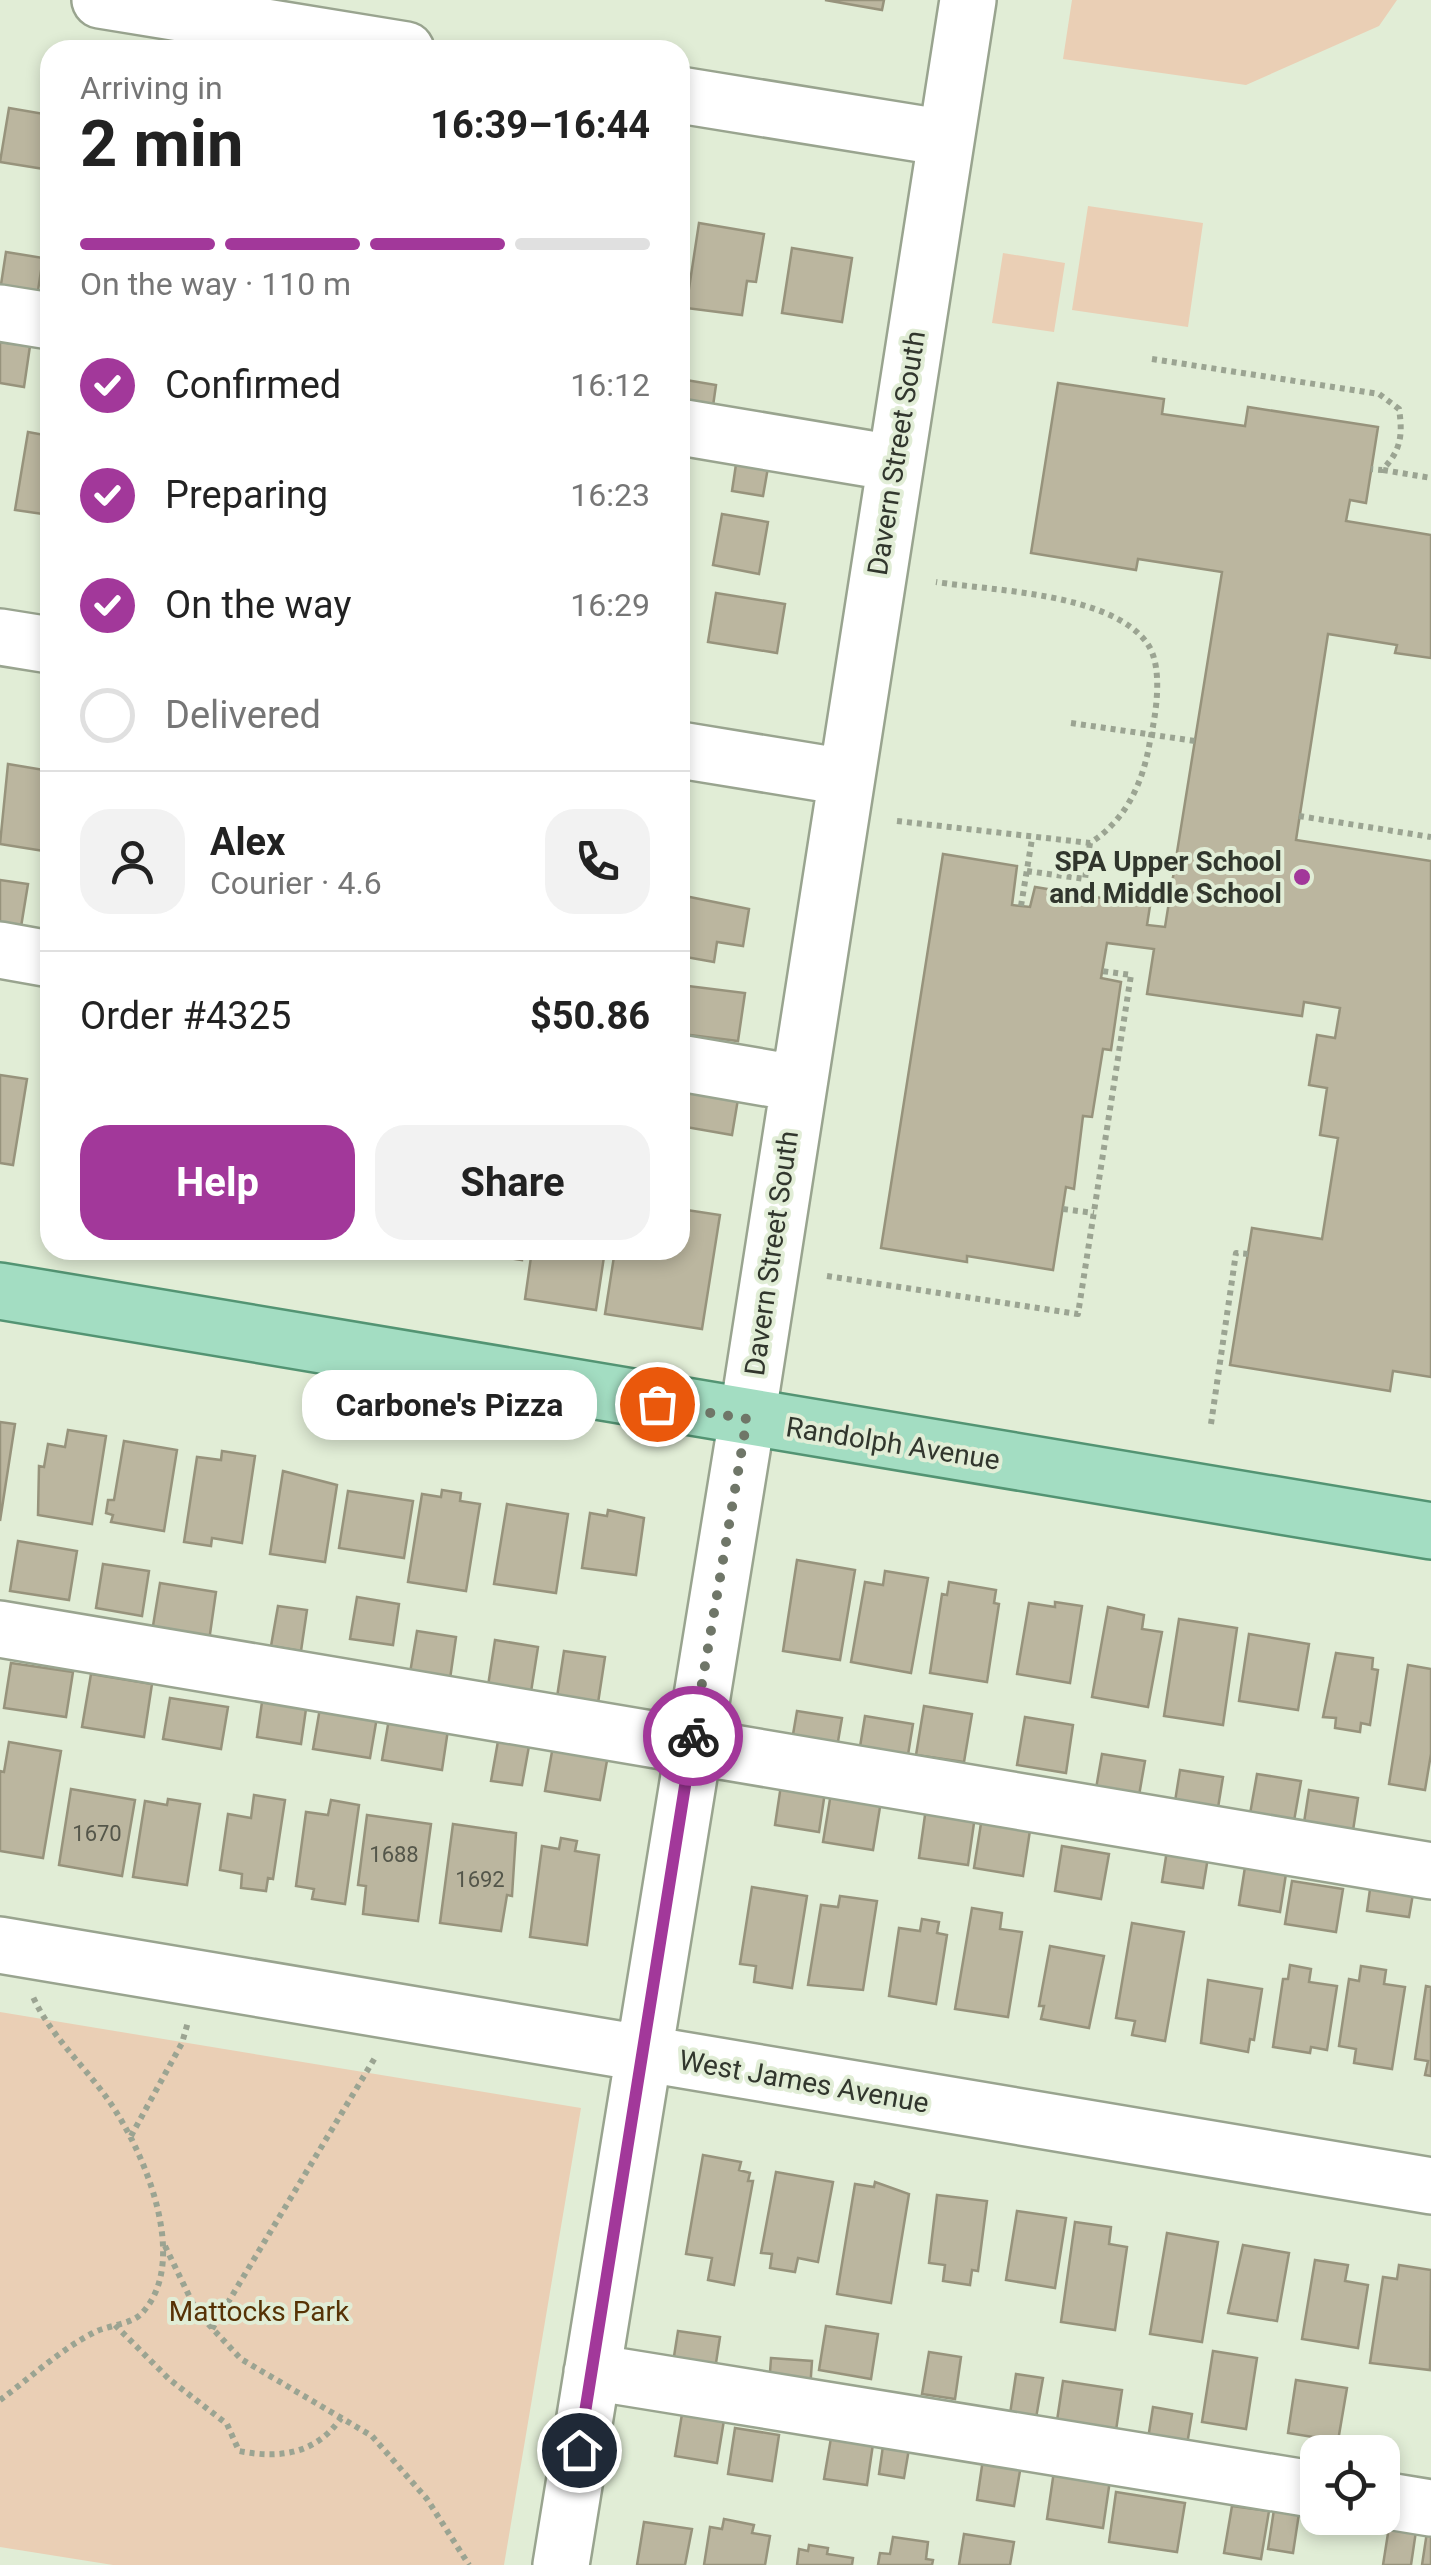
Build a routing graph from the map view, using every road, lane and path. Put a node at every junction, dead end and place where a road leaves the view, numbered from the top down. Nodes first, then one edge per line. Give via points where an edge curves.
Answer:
1 (100, 0) edge
2 (968, 0) edge
3 (345, 40) edge
4 (690, 97) edge
5 (946, 138) junction
6 (0, 313) edge
7 (40, 319) edge
8 (1152, 358) dead end
9 (690, 429) edge
10 (894, 463) junction
11 (1371, 469) dead end
12 (1382, 470) junction
13 (1431, 478) edge
14 (936, 582) dead end
15 (0, 636) edge
16 (40, 643) edge
17 (1071, 723) dead end
18 (1152, 734) junction
19 (1195, 740) dead end
20 (690, 752) edge
21 (845, 777) junction
22 (1300, 816) dead end
23 (897, 821) dead end
24 (1431, 837) edge
25 (1032, 839) junction
26 (1090, 844) junction
27 (1027, 871) junction
28 (1021, 906) dead end
29 (0, 950) edge
30 (40, 957) edge
31 (1102, 971) dead end
32 (690, 1065) edge
33 (796, 1083) junction
34 (1063, 1208) dead end
35 (1094, 1213) junction
36 (1248, 1254) dead end
37 (826, 1276) dead end
38 (0, 1291) edge
39 (747, 1419) junction
40 (1212, 1424) dead end
41 (1431, 1531) edge
42 (0, 1630) edge
43 (691, 1746) junction
44 (1431, 1871) edge
45 (5, 1945) edge
46 (201, 1978) junction
47 (404, 2013) junction
48 (642, 2054) junction
49 (130, 2137) junction
50 (1431, 2186) edge
51 (165, 2244) junction
52 (115, 2325) junction
53 (212, 2329) junction
54 (592, 2372) junction
55 (0, 2400) edge
56 (341, 2418) junction
57 (1300, 2487) edge
58 (1400, 2503) edge
59 (1431, 2508) edge
60 (468, 2565) edge
61 (561, 2565) edge

1 - 3 street
2 - 5 street, Davern Street South
4 - 5 street
5 - 10 street, Davern Street South
6 - 7 street
8 - 12 path via 1378,394 1399,409 1403,432 1396,456
9 - 10 street
10 - 21 street, Davern Street South
11 - 12 path
12 - 13 path
14 - 18 path via 1096,608 1130,626 1149,646 1157,676
15 - 16 street
17 - 18 path
18 - 19 path
18 - 26 path via 1143,779 1110,830
20 - 21 street
21 - 33 street, Davern Street South
22 - 24 path
23 - 25 path
25 - 26 path
25 - 27 path
26 - 27 path via 1085,880
27 - 28 path
29 - 30 street
31 - 35 path via 1130,975
32 - 33 street
33 - 39 street, Davern Street South
34 - 35 path
35 - 37 path via 1078,1314
36 - 40 path via 1236,1253
38 - 39 main road, Randolph Avenue
39 - 41 main road, Randolph Avenue
39 - 43 street, Davern Street South
42 - 43 street
43 - 44 street
43 - 48 street, Davern Street South
45 - 46 street, West James Avenue
45 - 49 path via 46,2025
46 - 47 street, West James Avenue
46 - 49 path via 182,2044
47 - 48 street, West James Avenue
47 - 53 path
48 - 50 street, West James Avenue
48 - 54 street, Davern Street South
49 - 51 path
51 - 52 path via 158,2289 140,2316
51 - 53 path
52 - 55 path via 94,2332
52 - 56 path via 169,2379 228,2424 239,2451 304,2451 328,2438
53 - 56 path via 241,2360
54 - 57 street
54 - 61 street, Davern Street South
56 - 60 path via 372,2436 427,2499
58 - 59 street

